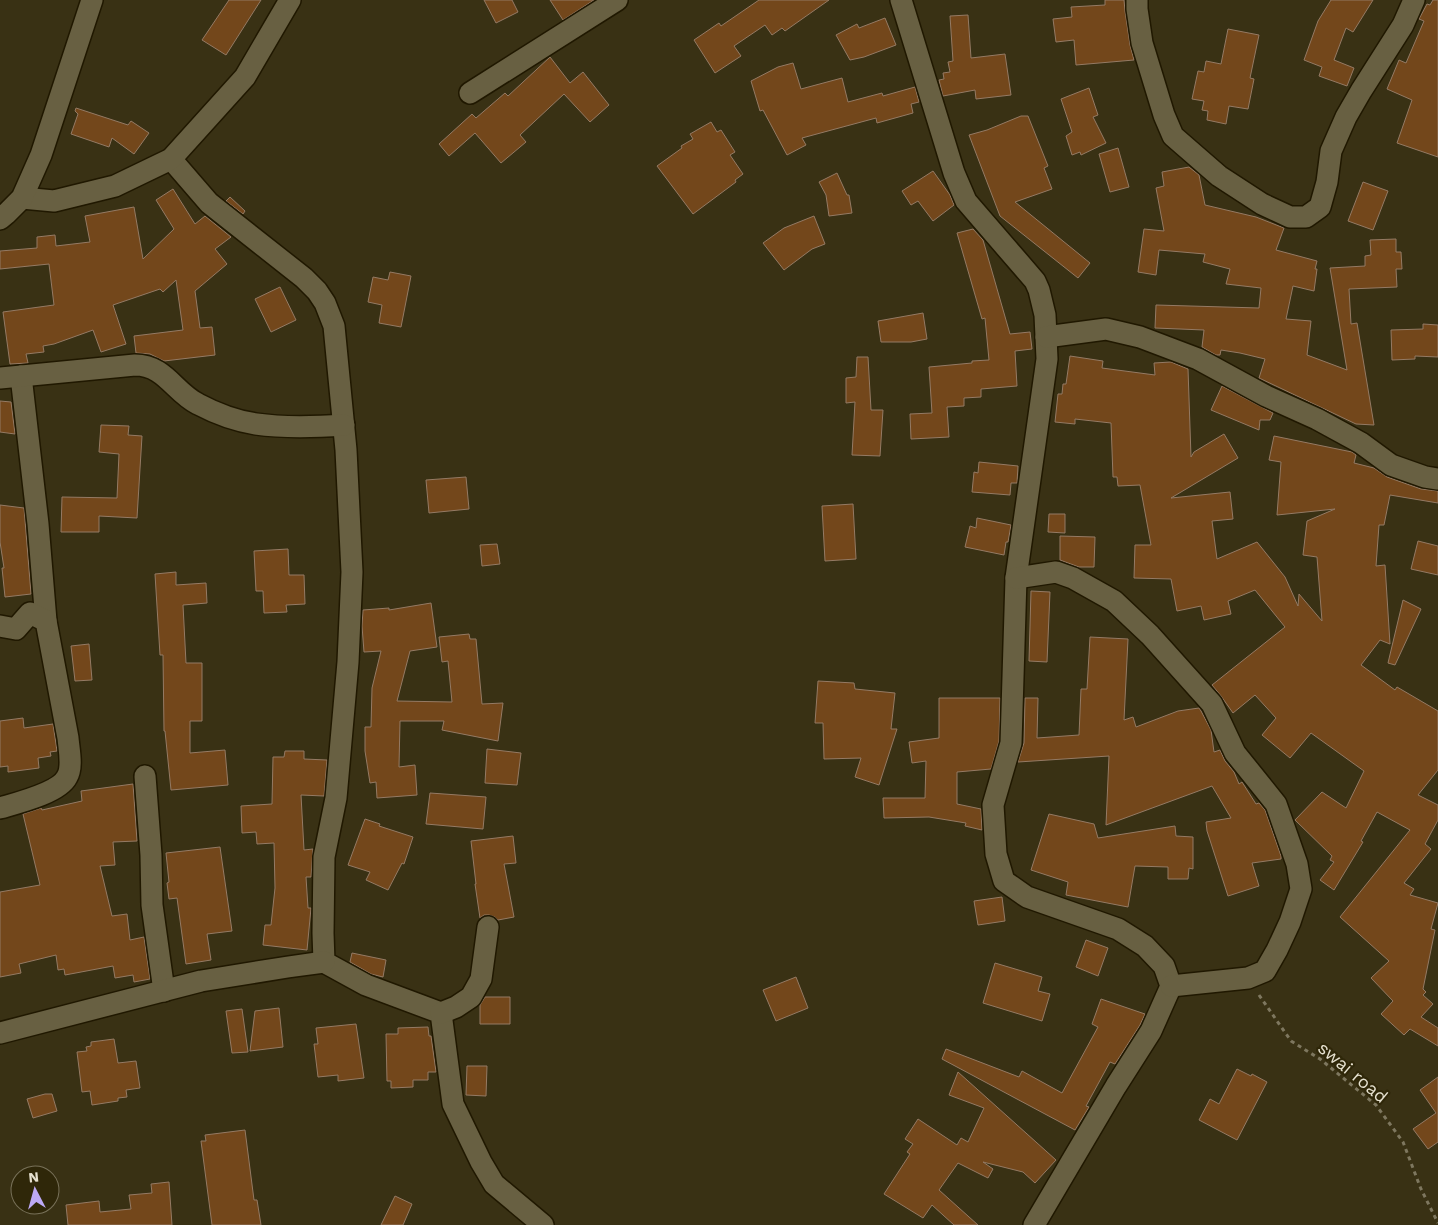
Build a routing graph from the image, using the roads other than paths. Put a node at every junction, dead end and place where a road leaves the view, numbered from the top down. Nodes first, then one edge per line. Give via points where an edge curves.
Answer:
1 (92, 0) edge
2 (290, 0) edge
3 (617, 0) edge
4 (901, 0) edge
5 (1138, 0) edge
6 (1414, 0) edge
7 (470, 92) dead end
8 (171, 159) junction
9 (22, 198) junction
10 (0, 219) edge
11 (1046, 337) junction
12 (22, 376) junction
13 (0, 378) edge
14 (344, 425) junction
15 (1438, 479) edge
16 (1016, 578) junction
17 (46, 621) junction
18 (0, 626) edge
19 (145, 776) dead end
20 (0, 808) edge
21 (488, 927) dead end
22 (324, 962) junction
23 (1171, 986) junction
24 (164, 990) junction
25 (441, 1013) junction
26 (0, 1033) edge
27 (543, 1225) edge
28 (1034, 1225) edge

1 - 9 street via 41,155
2 - 8 street via 244,77
3 - 7 street
4 - 11 street via 963,195 1035,281 1045,315
5 - 6 street via 1142,44 1173,136 1218,176 1262,204 1290,217 1306,217 1320,207 1331,151 1346,117
8 - 9 street via 115,186 54,201
8 - 14 street via 208,203 304,278 326,302 334,326
9 - 10 street
11 - 15 street via 1106,329 1140,337 1198,359 1360,443 1391,465
11 - 16 street via 1047,359
12 - 13 street
12 - 14 street via 145,366 162,375 188,399 241,421 312,427
12 - 17 street
14 - 22 street via 352,572 336,798 324,857
16 - 23 street via 1011,743 993,805 996,854 1004,881 1027,897 1118,929 1145,946 1164,966
16 - 23 street via 1056,572 1114,601 1150,635 1212,704 1235,753 1276,804 1297,864 1301,889 1290,922 1265,971 1248,978
17 - 18 street via 30,614 16,629
17 - 20 street via 68,738 68,775 51,791
19 - 24 street via 152,905
21 - 25 street via 481,979 470,997
22 - 24 street
22 - 25 street via 366,986
23 - 28 street via 1151,1031
24 - 26 street
25 - 27 street via 453,1104 494,1184

